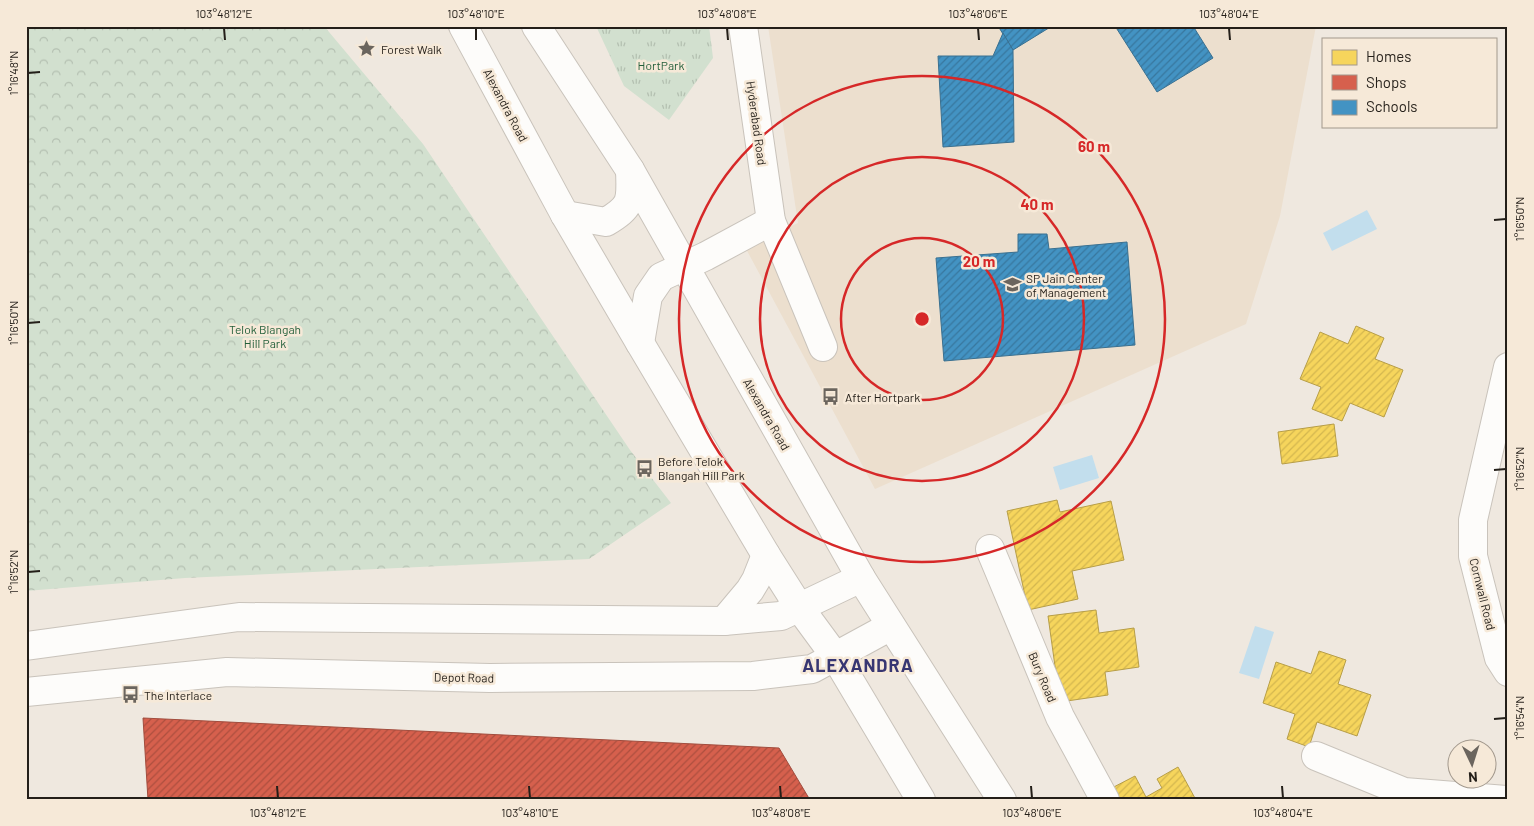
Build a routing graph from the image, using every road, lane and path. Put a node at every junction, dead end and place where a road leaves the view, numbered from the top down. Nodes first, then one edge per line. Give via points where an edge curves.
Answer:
1 (463, 26) edge
2 (536, 26) edge
3 (744, 26) edge
4 (630, 170) junction
5 (565, 215) junction
6 (771, 220) junction
7 (684, 267) junction
8 (640, 343) junction
9 (823, 347) dead end
10 (1508, 367) edge
11 (990, 549) dead end
12 (766, 555) junction
13 (861, 578) junction
14 (799, 607) junction
15 (724, 620) junction
16 (891, 626) junction
17 (26, 646) edge
18 (835, 656) junction
19 (1508, 672) edge
20 (26, 692) edge
21 (1316, 756) dead end
22 (921, 800) edge
23 (1002, 800) edge
24 (1105, 800) edge
25 (1506, 800) edge

1 - 5 street, Alexandra Road
2 - 4 street, Alexandra Road
3 - 6 street, Hyderabad Road
4 - 5 street via 631,196 622,212 606,222
4 - 7 street, Alexandra Road
5 - 8 street, Alexandra Road
6 - 7 street
6 - 9 street, Hyderabad Road
7 - 8 street via 661,277 648,296
7 - 13 street, Alexandra Road
8 - 12 street, Alexandra Road
10 - 19 street, Cornwall Road via 1473,520 1473,556 1499,658
11 - 24 street, Bury Road via 1060,717
12 - 14 street, Alexandra Road
12 - 15 street via 750,590
13 - 14 street
13 - 16 street, Alexandra Road
14 - 15 street via 781,616
14 - 18 street, Alexandra Road
15 - 17 street via 239,617
16 - 18 street, Depot Road
16 - 23 street, Alexandra Road
18 - 20 street, Depot Road via 812,669 753,676 490,678 227,672
18 - 22 street, Alexandra Road
21 - 25 street via 1404,792

